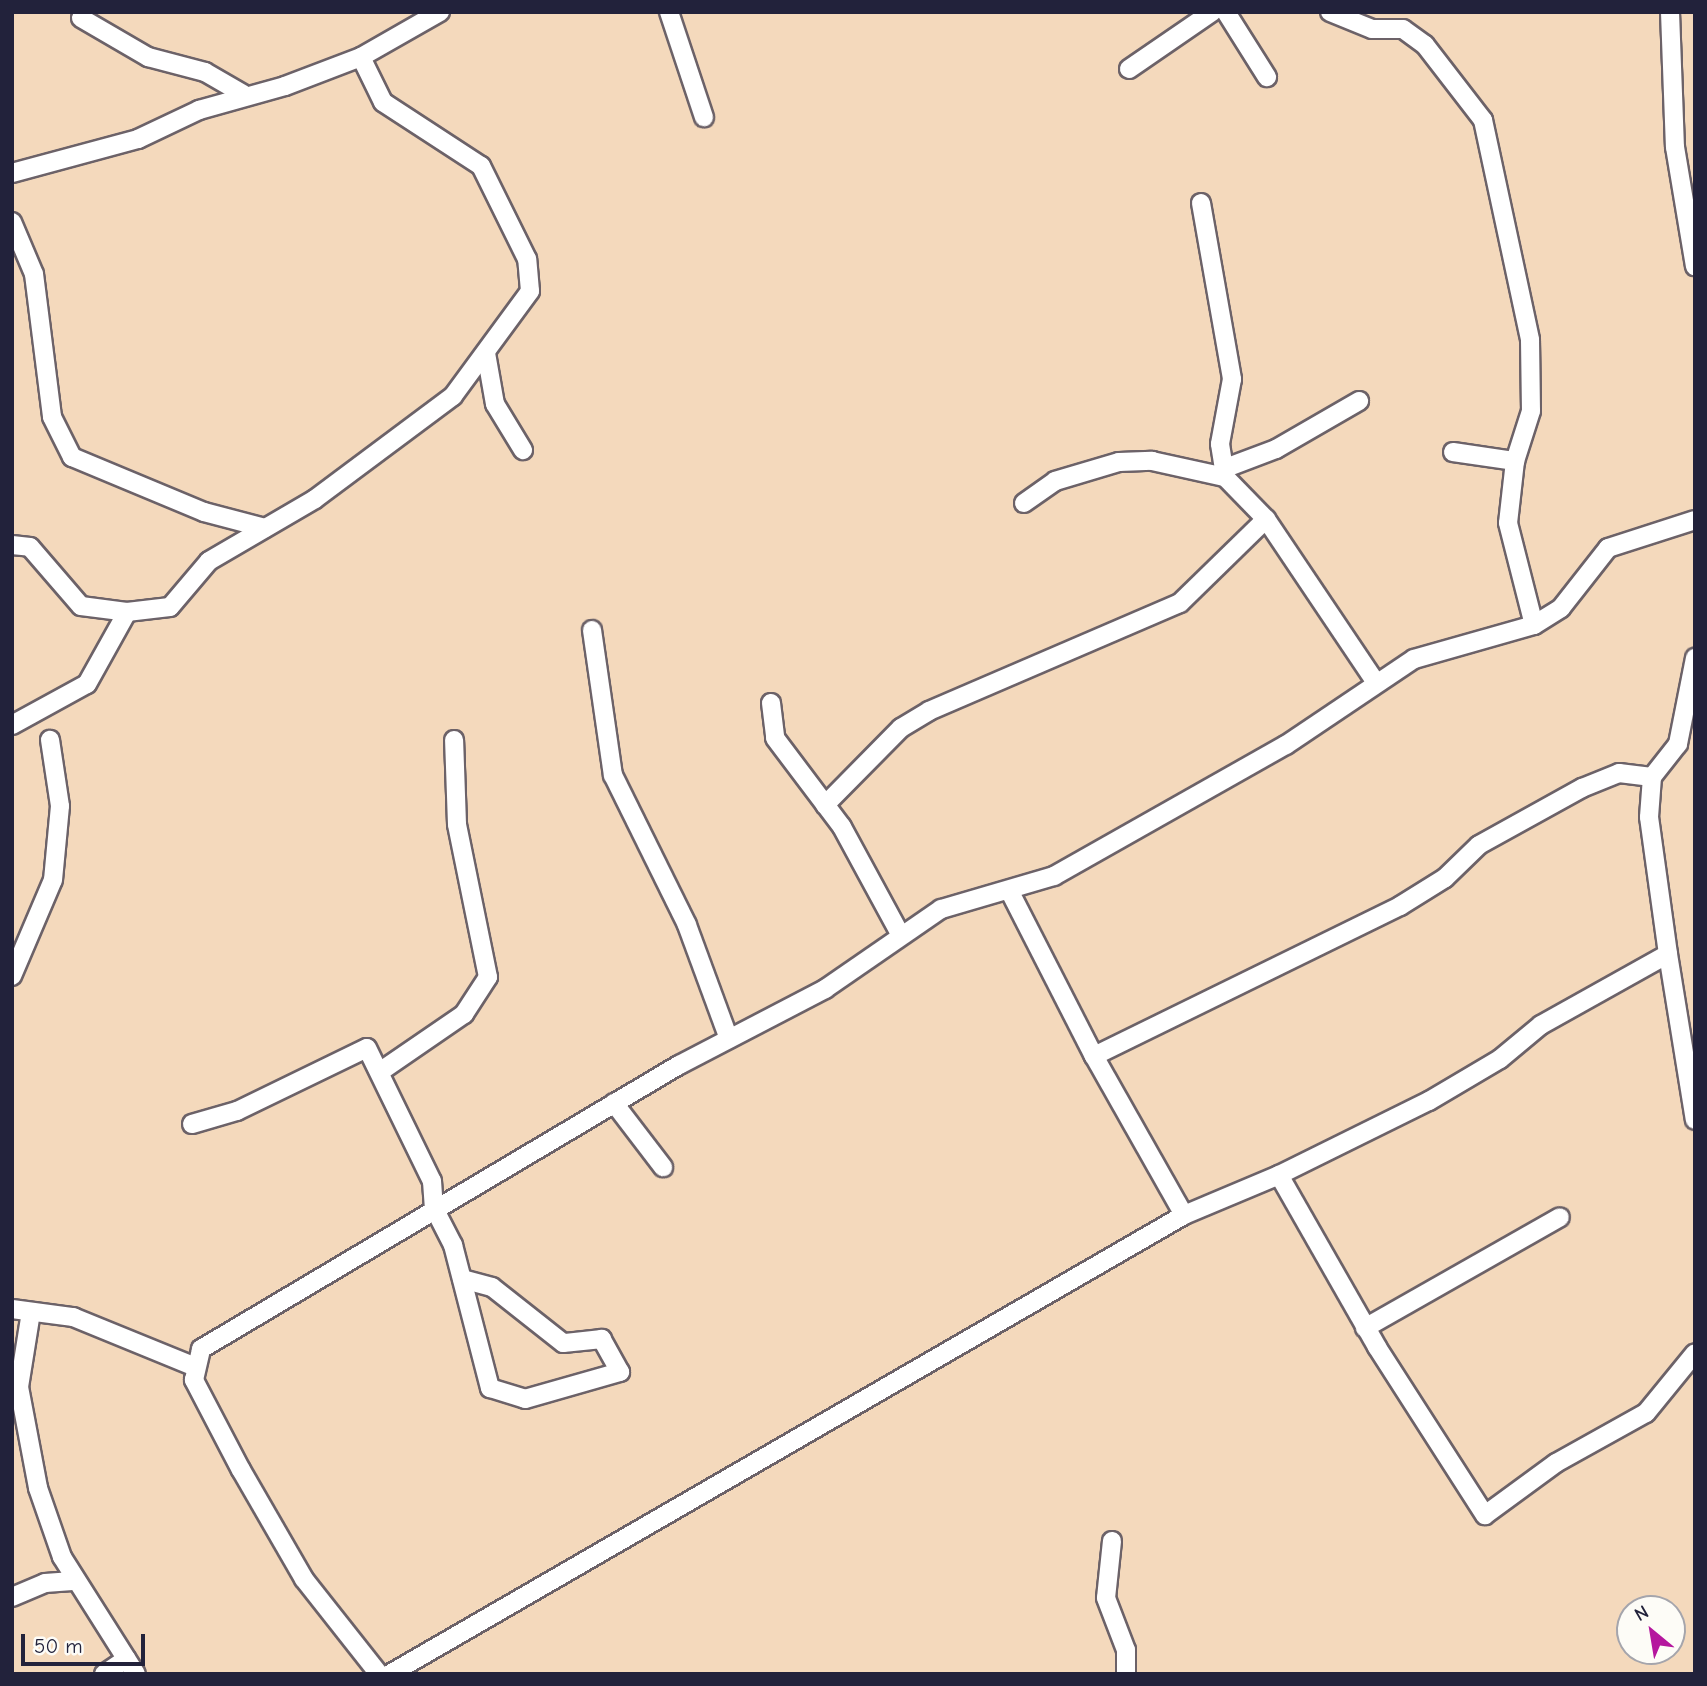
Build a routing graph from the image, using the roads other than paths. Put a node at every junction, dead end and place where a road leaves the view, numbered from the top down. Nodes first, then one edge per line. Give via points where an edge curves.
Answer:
1 (440, 12) edge
2 (669, 12) edge
3 (1212, 12) edge
4 (1226, 12) edge
5 (1329, 12) edge
6 (1670, 12) edge
7 (81, 18) dead end
8 (361, 57) junction
9 (1129, 69) dead end
10 (1267, 76) dead end
11 (243, 94) junction
12 (704, 117) dead end
13 (12, 173) edge
14 (1200, 203) dead end
15 (12, 222) edge
16 (1695, 266) edge
17 (486, 353) junction
18 (1359, 401) dead end
19 (523, 450) dead end
20 (1452, 452) dead end
21 (1515, 461) junction
22 (1224, 473) junction
23 (1024, 503) dead end
24 (1266, 519) junction
25 (1695, 520) edge
26 (265, 528) junction
27 (12, 545) edge
28 (128, 612) junction
29 (1534, 625) junction
30 (592, 630) dead end
31 (1695, 658) edge
32 (1374, 680) junction
33 (771, 703) dead end
34 (12, 725) edge
35 (50, 740) dead end
36 (454, 740) dead end
37 (1652, 777) junction
38 (825, 805) junction
39 (1010, 892) junction
40 (900, 934) junction
41 (1668, 954) junction
42 (12, 976) edge
43 (729, 1039) junction
44 (1094, 1056) junction
45 (381, 1072) junction
46 (614, 1103) junction
47 (1695, 1120) edge
48 (192, 1124) dead end
49 (663, 1167) dead end
50 (1279, 1175) junction
51 (434, 1208) junction
52 (1184, 1215) junction
53 (1560, 1217) dead end
54 (462, 1279) junction
55 (12, 1309) edge
56 (31, 1312) junction
57 (1365, 1328) junction
58 (1695, 1353) edge
59 (192, 1366) junction
60 (1112, 1541) dead end
61 (76, 1581) junction
62 (12, 1597) edge
63 (131, 1666) edge
64 (104, 1674) edge
65 (379, 1674) edge
66 (390, 1674) edge
67 (1126, 1674) edge

1 - 8 street
2 - 12 street
3 - 9 street
4 - 10 street
5 - 21 street via 1372,29 1403,30 1425,45 1483,120 1530,340 1531,411
6 - 16 street via 1675,147
7 - 11 street via 148,57 205,72
8 - 11 street via 285,86
8 - 17 street via 383,102 481,166 527,259 530,291
11 - 13 street via 138,139
14 - 22 street via 1232,379 1222,431
15 - 26 street via 34,274 51,417 72,457 204,512
17 - 19 street via 495,404
17 - 26 street via 453,396 315,499
18 - 22 street
20 - 21 street
21 - 29 street via 1508,523
22 - 23 street via 1152,461 1119,462 1055,481
22 - 24 street
24 - 32 street
24 - 38 street via 1180,603 929,711 901,728
25 - 29 street via 1608,548 1560,608
26 - 28 street via 209,561 170,607
27 - 28 street via 30,547 81,606
28 - 34 street via 87,684
29 - 32 street via 1461,641
30 - 43 street via 613,775 687,925
31 - 37 street via 1678,744
32 - 39 street via 1286,745 1074,865
33 - 38 street via 775,738
35 - 42 street via 60,806 53,880
36 - 45 street via 457,824 488,976 464,1014
37 - 41 street via 1649,817
37 - 44 street via 1619,774 1582,789 1479,845 1445,878 1400,906
38 - 40 street
39 - 40 street via 941,909
39 - 44 street
40 - 43 street via 825,989
41 - 47 street
41 - 50 street via 1541,1025 1500,1059 1429,1101
43 - 46 street
44 - 52 street
45 - 48 street via 367,1048 237,1111
45 - 51 street via 432,1181
46 - 49 street
46 - 51 street via 517,1166
50 - 52 street
50 - 57 street
51 - 54 street
51 - 59 street via 217,1337
52 - 66 street
53 - 57 street
54 - 54 street via 492,1287 563,1343 602,1339 620,1373 525,1399 490,1388
55 - 56 street
56 - 59 street via 73,1317
56 - 61 street via 19,1387 37,1488
57 - 58 street via 1485,1515 1556,1463 1646,1413
59 - 65 street via 206,1404 304,1579
60 - 67 street via 1106,1598 1126,1650
61 - 62 street via 45,1583
61 - 63 street
63 - 64 street

